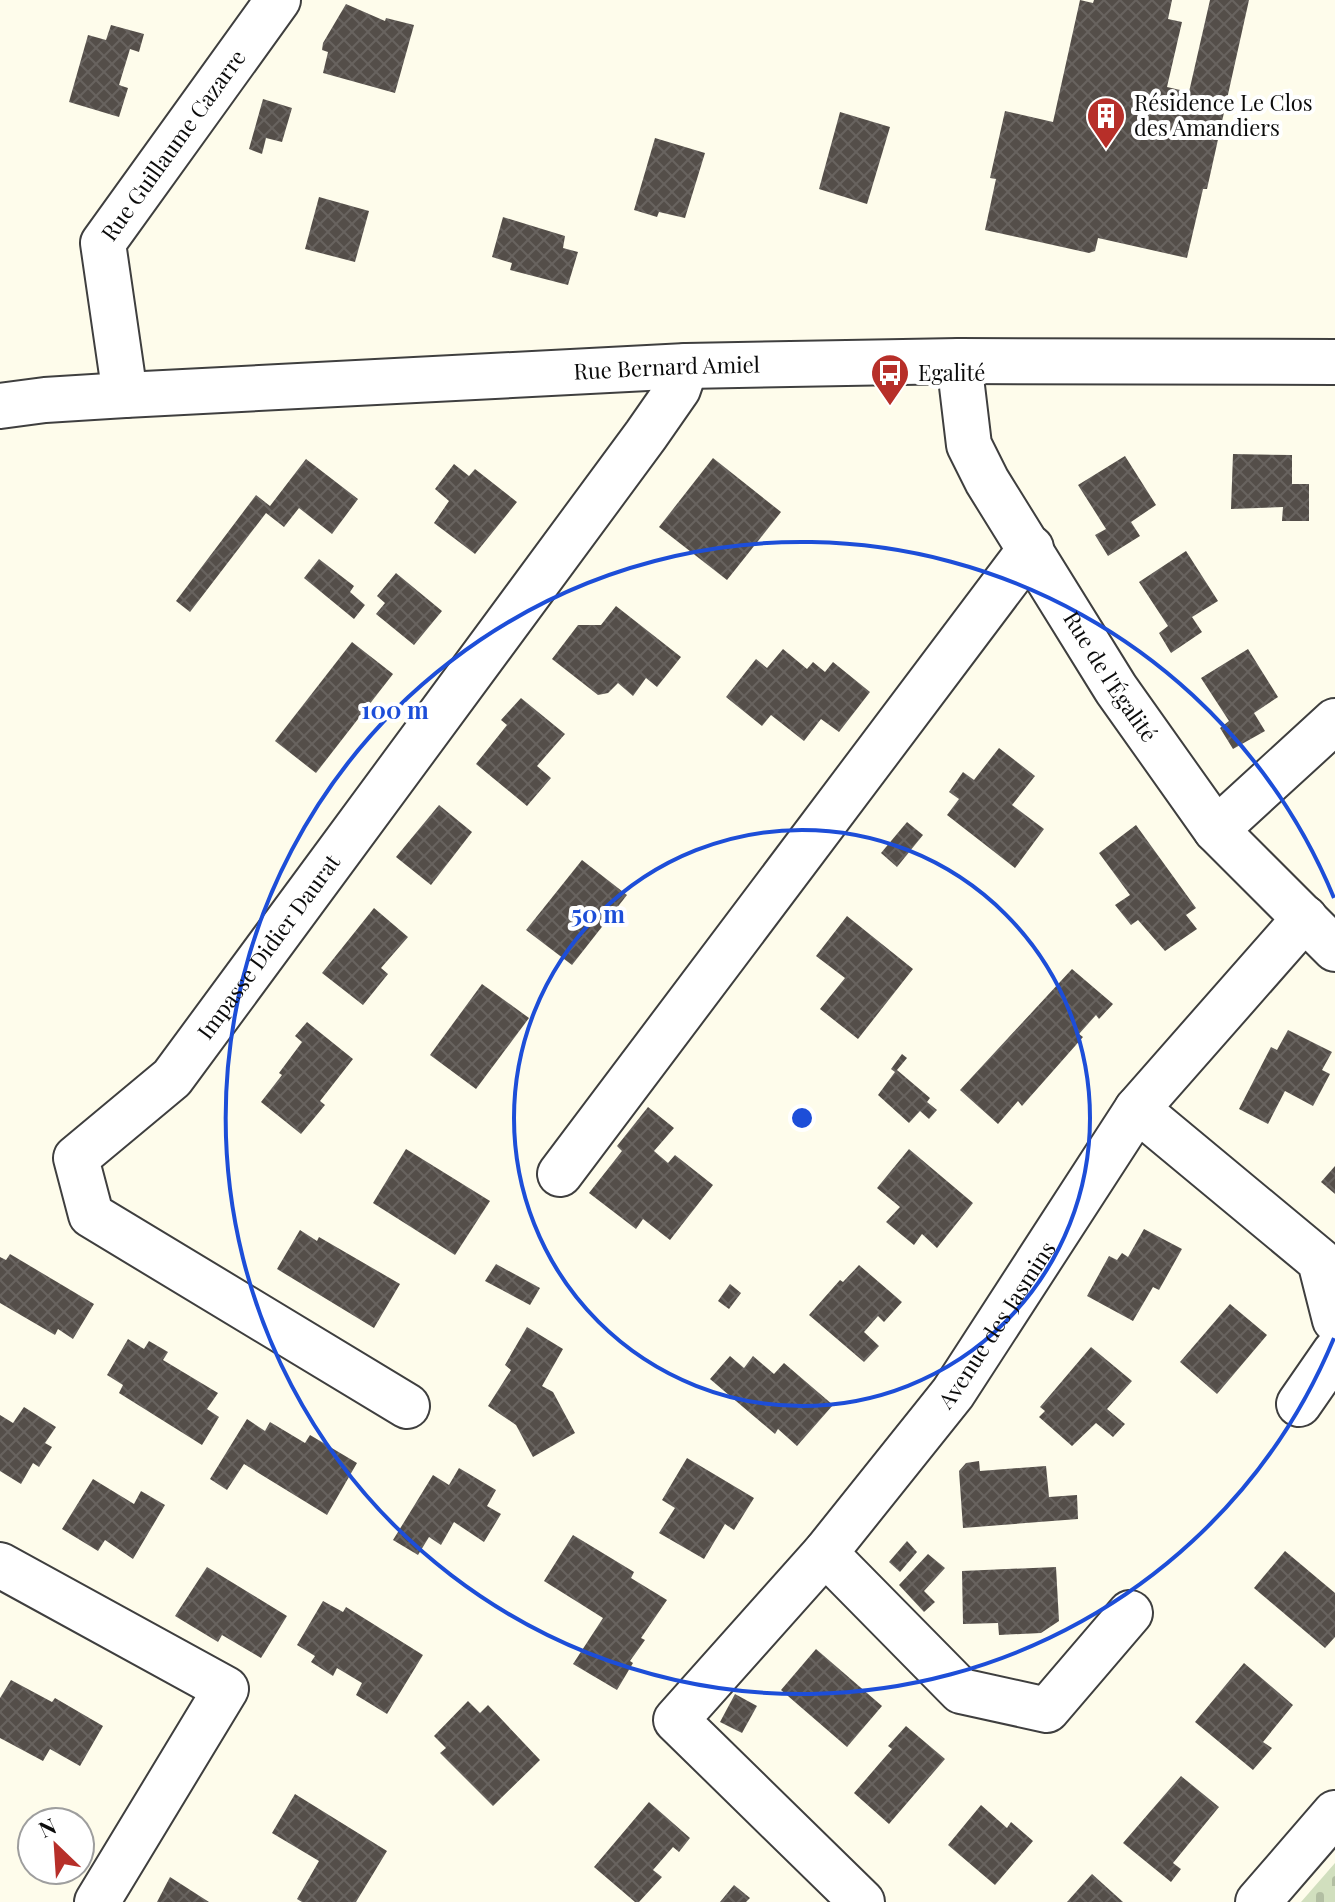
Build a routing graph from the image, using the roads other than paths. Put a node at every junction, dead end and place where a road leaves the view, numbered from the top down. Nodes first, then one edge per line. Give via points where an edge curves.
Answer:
1 (278, 0) edge
2 (959, 361) junction
3 (1335, 362) edge
4 (686, 366) junction
5 (125, 395) junction
6 (0, 406) edge
7 (1031, 548) junction
8 (1335, 721) edge
9 (1216, 830) junction
10 (1305, 918) junction
11 (1335, 949) edge
12 (1137, 1109) junction
13 (560, 1174) dead end
14 (1335, 1320) edge
15 (1335, 1352) edge
16 (1299, 1404) dead end
17 (407, 1406) dead end
18 (825, 1553) junction
19 (0, 1565) edge
20 (1130, 1613) dead end
21 (1335, 1813) edge
22 (97, 1902) edge
23 (862, 1902) edge
24 (1258, 1902) edge

1 - 5 street, Rue Guillaume Cazarre via 103,243
2 - 3 street, Rue Bernard Amiel
2 - 4 street, Rue Bernard Amiel
2 - 7 street, Rue de l'Égalité via 969,445
4 - 5 street, Rue Bernard Amiel
4 - 17 street, Impasse Didier Daurat via 678,389 646,435 172,1078 76,1158 91,1215
5 - 6 street, Rue Bernard Amiel
7 - 9 street, Rue de l'Égalité via 1116,689
7 - 13 street
8 - 9 street
9 - 10 street, Rue de l'Égalité
10 - 11 street, Rue de l'Égalité
10 - 12 street, Avenue des Jasmins
12 - 14 street via 1320,1261
12 - 18 street, Avenue des Jasmins via 953,1393
15 - 16 street
18 - 20 street via 961,1691 1047,1710
18 - 23 street, Avenue des Jasmins via 676,1720
19 - 22 street via 226,1689
21 - 24 street

